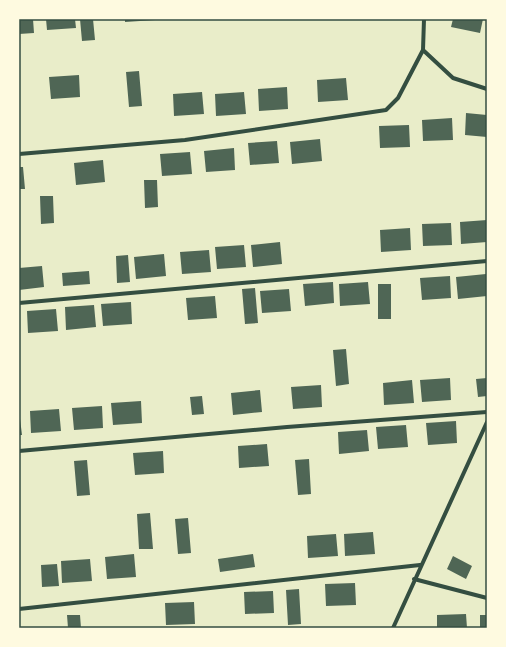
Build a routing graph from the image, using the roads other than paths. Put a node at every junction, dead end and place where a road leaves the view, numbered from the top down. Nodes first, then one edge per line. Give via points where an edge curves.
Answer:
1 (424, 19) edge
2 (423, 50) junction
3 (487, 89) edge
4 (19, 154) edge
5 (487, 261) edge
6 (19, 302) edge
7 (487, 412) edge
8 (487, 422) edge
9 (19, 451) edge
10 (420, 565) junction
11 (414, 579) junction
12 (487, 598) edge
13 (19, 609) edge
14 (393, 628) edge

1 - 2 street
2 - 3 street via 453,78
2 - 4 street via 398,98 386,110 185,140
5 - 6 street
7 - 9 street
8 - 10 street
10 - 11 street
10 - 13 street
11 - 12 street
11 - 14 street

